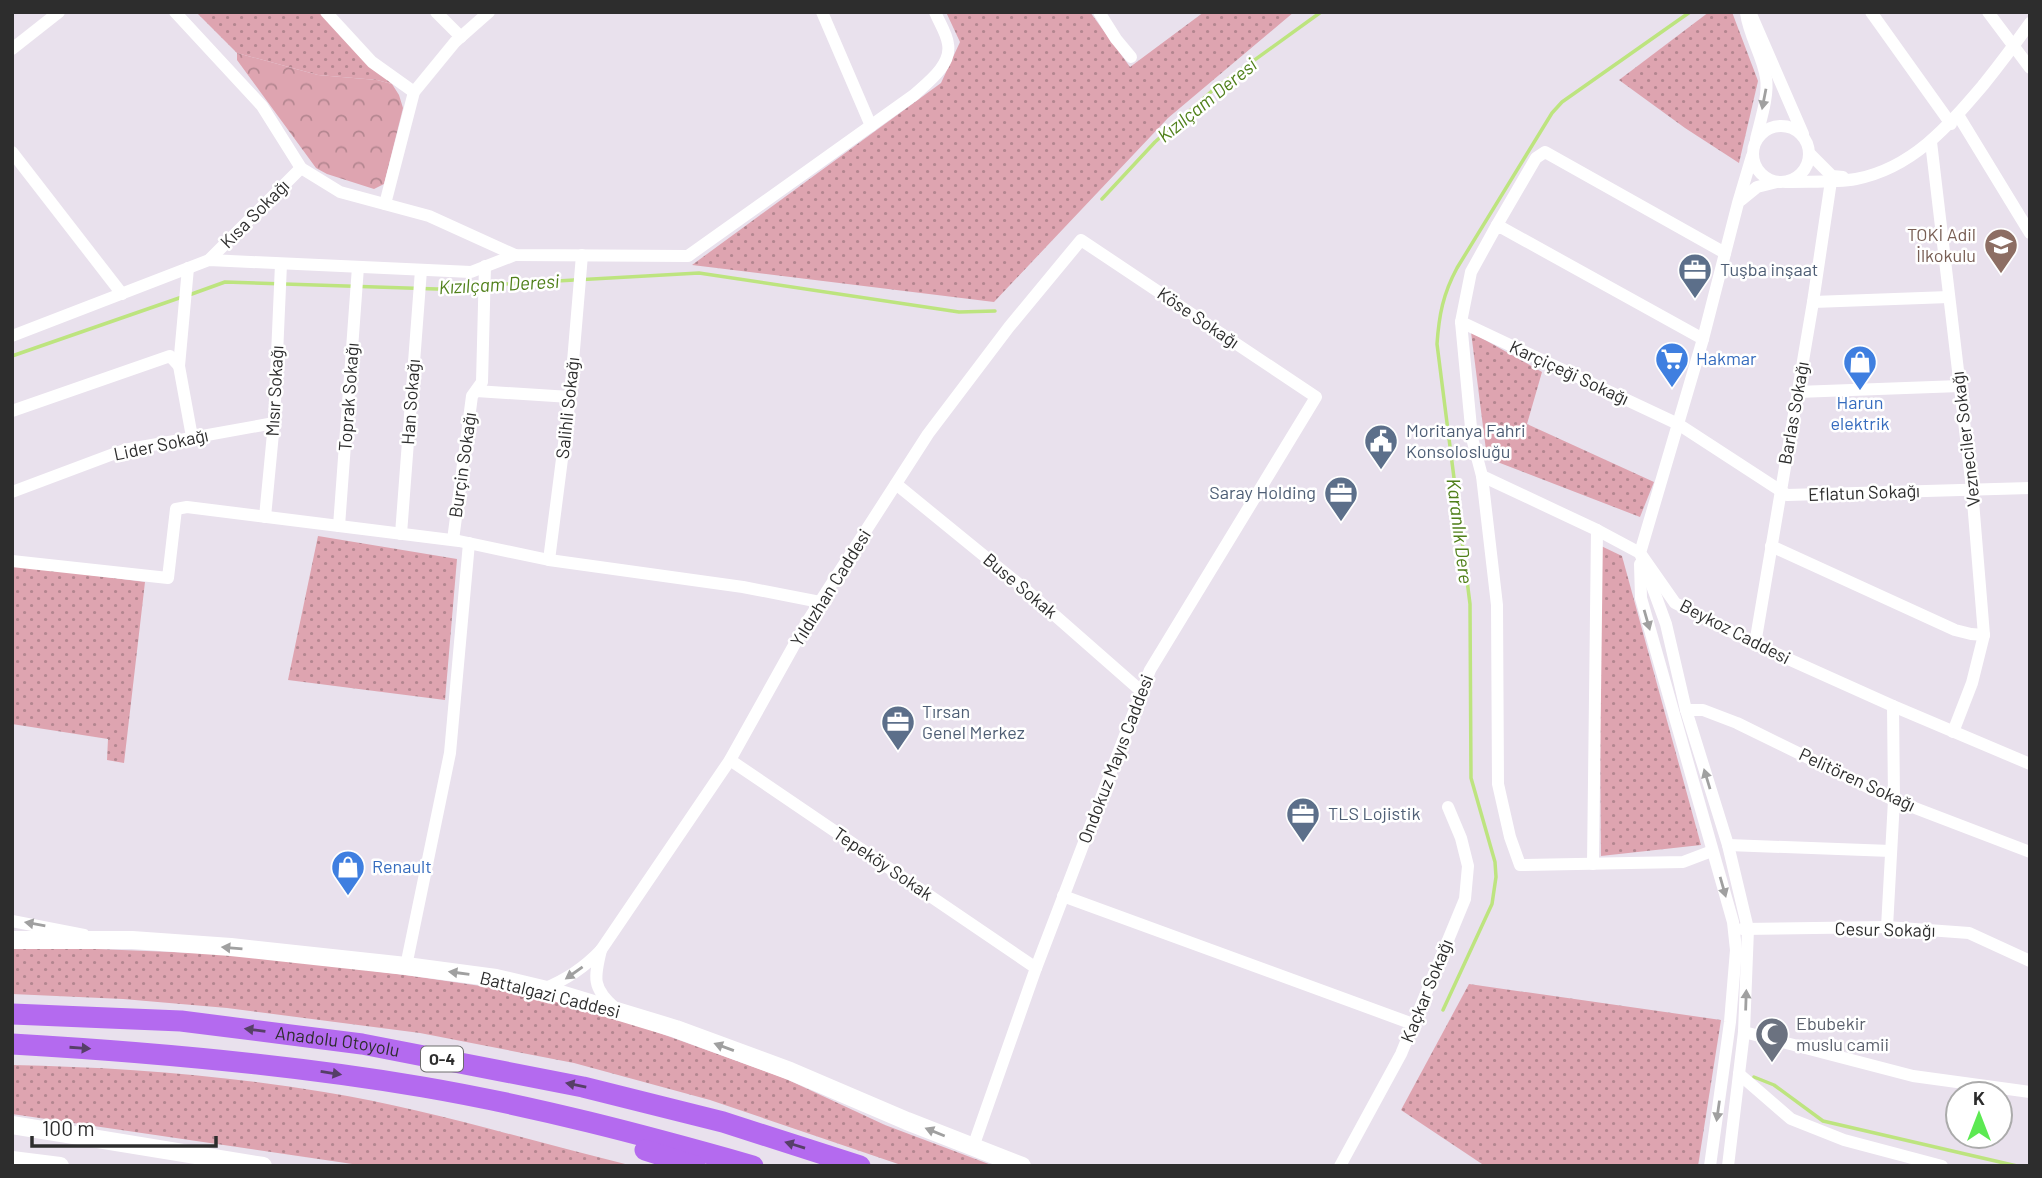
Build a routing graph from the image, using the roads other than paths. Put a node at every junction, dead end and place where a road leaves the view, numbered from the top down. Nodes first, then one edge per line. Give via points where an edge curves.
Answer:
1 (59, 12) edge
2 (175, 12) edge
3 (326, 12) edge
4 (436, 12) edge
5 (489, 12) edge
6 (822, 12) edge
7 (935, 12) edge
8 (1099, 12) edge
9 (1748, 12) edge
10 (1871, 12) edge
11 (1988, 12) edge
12 (2030, 23) edge
13 (461, 37) junction
14 (2014, 46) junction
15 (12, 49) edge
16 (1131, 57) dead end
17 (2030, 68) edge
18 (414, 92) junction
19 (1954, 119) junction
20 (871, 126) junction
21 (1805, 138) junction
22 (1756, 139) junction
23 (1931, 142) junction
24 (12, 152) edge
25 (1810, 154) junction
26 (1752, 156) junction
27 (302, 168) junction
28 (1857, 179) junction
29 (1831, 181) junction
30 (1782, 182) junction
31 (1738, 203) junction
32 (385, 204) junction
33 (1497, 225) junction
34 (2030, 233) edge
35 (1081, 240) joint
36 (1725, 253) junction
37 (515, 255) junction
38 (582, 255) junction
39 (209, 260) junction
40 (188, 268) junction
41 (281, 270) junction
42 (485, 272) junction
43 (358, 273) junction
44 (420, 275) junction
45 (122, 294) junction
46 (1949, 297) junction
47 (1813, 302) junction
48 (1461, 322) junction
49 (12, 336) edge
50 (1703, 338) junction
51 (179, 366) junction
52 (1960, 386) junction
53 (476, 391) junction
54 (1797, 392) junction
55 (570, 397) junction
56 (1315, 397) joint
57 (12, 411) edge
58 (274, 423) junction
59 (1678, 424) junction
60 (192, 437) junction
61 (1482, 476) junction
62 (896, 484) junction
63 (2030, 488) edge
64 (1972, 489) junction
65 (1780, 490) junction
66 (12, 492) edge
67 (265, 517) junction
68 (339, 526) junction
69 (1597, 530) junction
70 (401, 534) junction
71 (453, 540) junction
72 (469, 543) junction
73 (1771, 546) junction
74 (1640, 553) junction
75 (12, 561) edge
76 (549, 561) junction
77 (820, 602) junction
78 (1984, 635) junction
79 (1755, 645) junction
80 (1142, 691) junction
81 (1893, 706) junction
82 (1686, 710) junction
83 (1953, 732) junction
84 (730, 760) junction
85 (2030, 764) edge
86 (1894, 800) junction
87 (1448, 807) dead end
88 (1728, 845) junction
89 (1713, 851) junction
90 (1891, 851) junction
91 (2030, 852) edge
92 (1593, 864) junction
93 (1063, 896) junction
94 (12, 921) edge
95 (1887, 927) junction
96 (1734, 929) junction
97 (1748, 929) junction
98 (105, 939) junction
99 (12, 940) edge
100 (601, 950) junction
101 (2030, 961) edge
102 (406, 966) junction
103 (1036, 968) junction
104 (543, 989) junction
105 (620, 1012) junction
106 (12, 1014) edge
107 (1413, 1024) junction
108 (1744, 1032) junction
109 (12, 1044) edge
110 (1739, 1074) junction
111 (2030, 1092) edge
112 (487, 1100) junction
113 (12, 1125) edge
114 (972, 1147) junction
115 (12, 1160) edge
116 (60, 1166) edge
117 (263, 1166) edge
118 (695, 1166) edge
119 (753, 1166) edge
120 (860, 1166) edge
121 (1022, 1166) edge
122 (1340, 1166) edge
123 (1710, 1166) edge
124 (1728, 1166) edge
125 (1942, 1166) edge

1 - 15 street
2 - 27 street via 262,106
3 - 18 street via 372,62
4 - 13 street
5 - 13 street
6 - 20 street
7 - 20 street via 949,46 946,59 914,95
8 - 16 street
9 - 21 street
9 -> 22 street via 1748,28 1767,86
10 - 19 street
11 - 14 street
12 - 14 street
13 - 18 street
14 - 17 street
14 - 19 street
18 - 32 street
19 - 23 street
19 - 34 street
20 - 38 street via 688,256
21 - 22 street via 1780,125
21 - 25 street
22 - 26 street
23 - 28 street via 1882,171
23 - 46 street, Vezneciler Sokağı
24 - 45 street
25 - 28 street via 1832,176
25 - 30 street via 1800,175
26 - 30 street via 1763,176
26 - 31 street
27 - 32 street via 340,192
27 - 39 street, Kısa Sokağı
28 - 29 street
29 - 30 street
29 - 47 street, Barlas Sokağı
30 - 31 street via 1758,187
31 - 36 street
32 - 37 street via 429,216
33 - 36 street via 1536,158 1545,152
33 - 48 street via 1471,272
33 - 50 street
35 - 56 street, Köse Sokağı
35 - 62 street, Yıldızhan Caddesi via 1009,327
36 - 50 street
37 - 38 street
37 - 42 street
38 - 55 street, Salihli Sokağı
39 - 40 street
39 - 41 street
40 - 45 street
40 - 51 street
41 - 43 street
41 - 58 street, Mısır Sokağı
42 - 44 street
42 - 53 street, Burçin Sokağı via 482,382
43 - 44 street
43 - 68 street, Toprak Sokağı
44 - 70 street, Han Sokağı
45 - 49 street
46 - 47 street
46 - 52 street, Vezneciler Sokağı
47 - 54 street, Barlas Sokağı
48 - 59 street, Karçiçeği Sokağı
48 - 61 street via 1472,439
50 - 59 street
51 - 57 street via 170,356
51 - 60 street
52 - 54 street
52 - 64 street, Vezneciler Sokağı
53 - 55 street
53 - 71 street, Burçin Sokağı
54 - 65 street, Barlas Sokağı
55 - 76 street, Salihli Sokağı
56 - 80 street, Ondokuz Mayıs Caddesi via 1150,670
58 - 60 street, Lider Sokağı
58 - 67 street, Mısır Sokağı
59 - 65 street, Eflatun Sokağı
59 - 74 street
60 - 66 street, Lider Sokağı via 124,450
61 - 69 street
61 - 92 street via 1497,605 1498,784 1510,837 1520,865
62 - 77 street, Yıldızhan Caddesi
62 - 80 street, Buse Sokak
63 - 64 street, Eflatun Sokağı
64 - 65 street, Eflatun Sokağı via 1787,495
64 - 78 street, Vezneciler Sokağı
65 - 73 street, Barlas Sokağı
67 - 68 street
67 - 75 street via 176,509 168,578
68 - 70 street
69 - 74 street
69 - 92 street
70 - 71 street
71 - 72 street
72 - 76 street
72 - 102 street via 450,753
73 - 78 street via 1955,630
73 - 79 street, Barlas Sokağı
74 - 79 street, Beykoz Caddesi via 1675,603
74 - 82 street via 1666,624
74 -> 89 street via 1641,598
76 - 77 street
77 - 84 street, Yıldızhan Caddesi
78 - 83 street, Vezneciler Sokağı
79 - 81 street, Beykoz Caddesi
80 - 93 street, Ondokuz Mayıs Caddesi
81 - 83 street, Beykoz Caddesi
81 - 86 street
82 - 86 street, Pelitören Sokağı via 1703,710 1737,723
88 -> 82 street
83 - 85 street, Beykoz Caddesi
84 - 100 street, Yıldızhan Caddesi
84 - 103 street, Tepeköy Sokak
86 - 90 street
86 - 91 street, Pelitören Sokağı
87 - 107 street, Kaçkar Sokağı via 1466,853 1467,888
88 - 90 street
88 - 97 street
89 - 92 street via 1683,862
89 -> 96 street
90 - 95 street
93 - 103 street, Ondokuz Mayıs Caddesi
93 - 107 street
98 -> 94 street, Battalgazi Caddesi
95 - 97 street, Cesur Sokağı
95 - 101 street, Cesur Sokağı via 1969,933
96 - 97 street, Cesur Sokağı
96 -> 123 street via 1737,950 1731,1010
108 -> 97 street
98 - 99 main road
102 -> 98 main road, Battalgazi Caddesi
100 -> 104 street via 569,977
100 - 105 street via 595,981 598,991
104 -> 102 main road, Battalgazi Caddesi
103 - 114 street, Ondokuz Mayıs Caddesi
104 - 105 main road, Battalgazi Caddesi
114 -> 105 main road, Battalgazi Caddesi via 790,1071
120 -> 106 highway, Anadolu Otoyolu / O-4 via 723,1122 583,1087 362,1044 181,1021
107 - 122 street, Kaçkar Sokağı
108 - 110 street
108 - 111 street via 1913,1076
109 -> 112 highway, Anadolu Otoyolu / O-4 via 312,1070
110 - 124 street
110 - 125 street via 1791,1119 1844,1140
112 - 118 highway
112 - 119 highway, Anadolu Otoyolu / O-4 via 651,1137
113 - 117 main road
114 - 121 main road, Battalgazi Caddesi
115 - 116 main road

